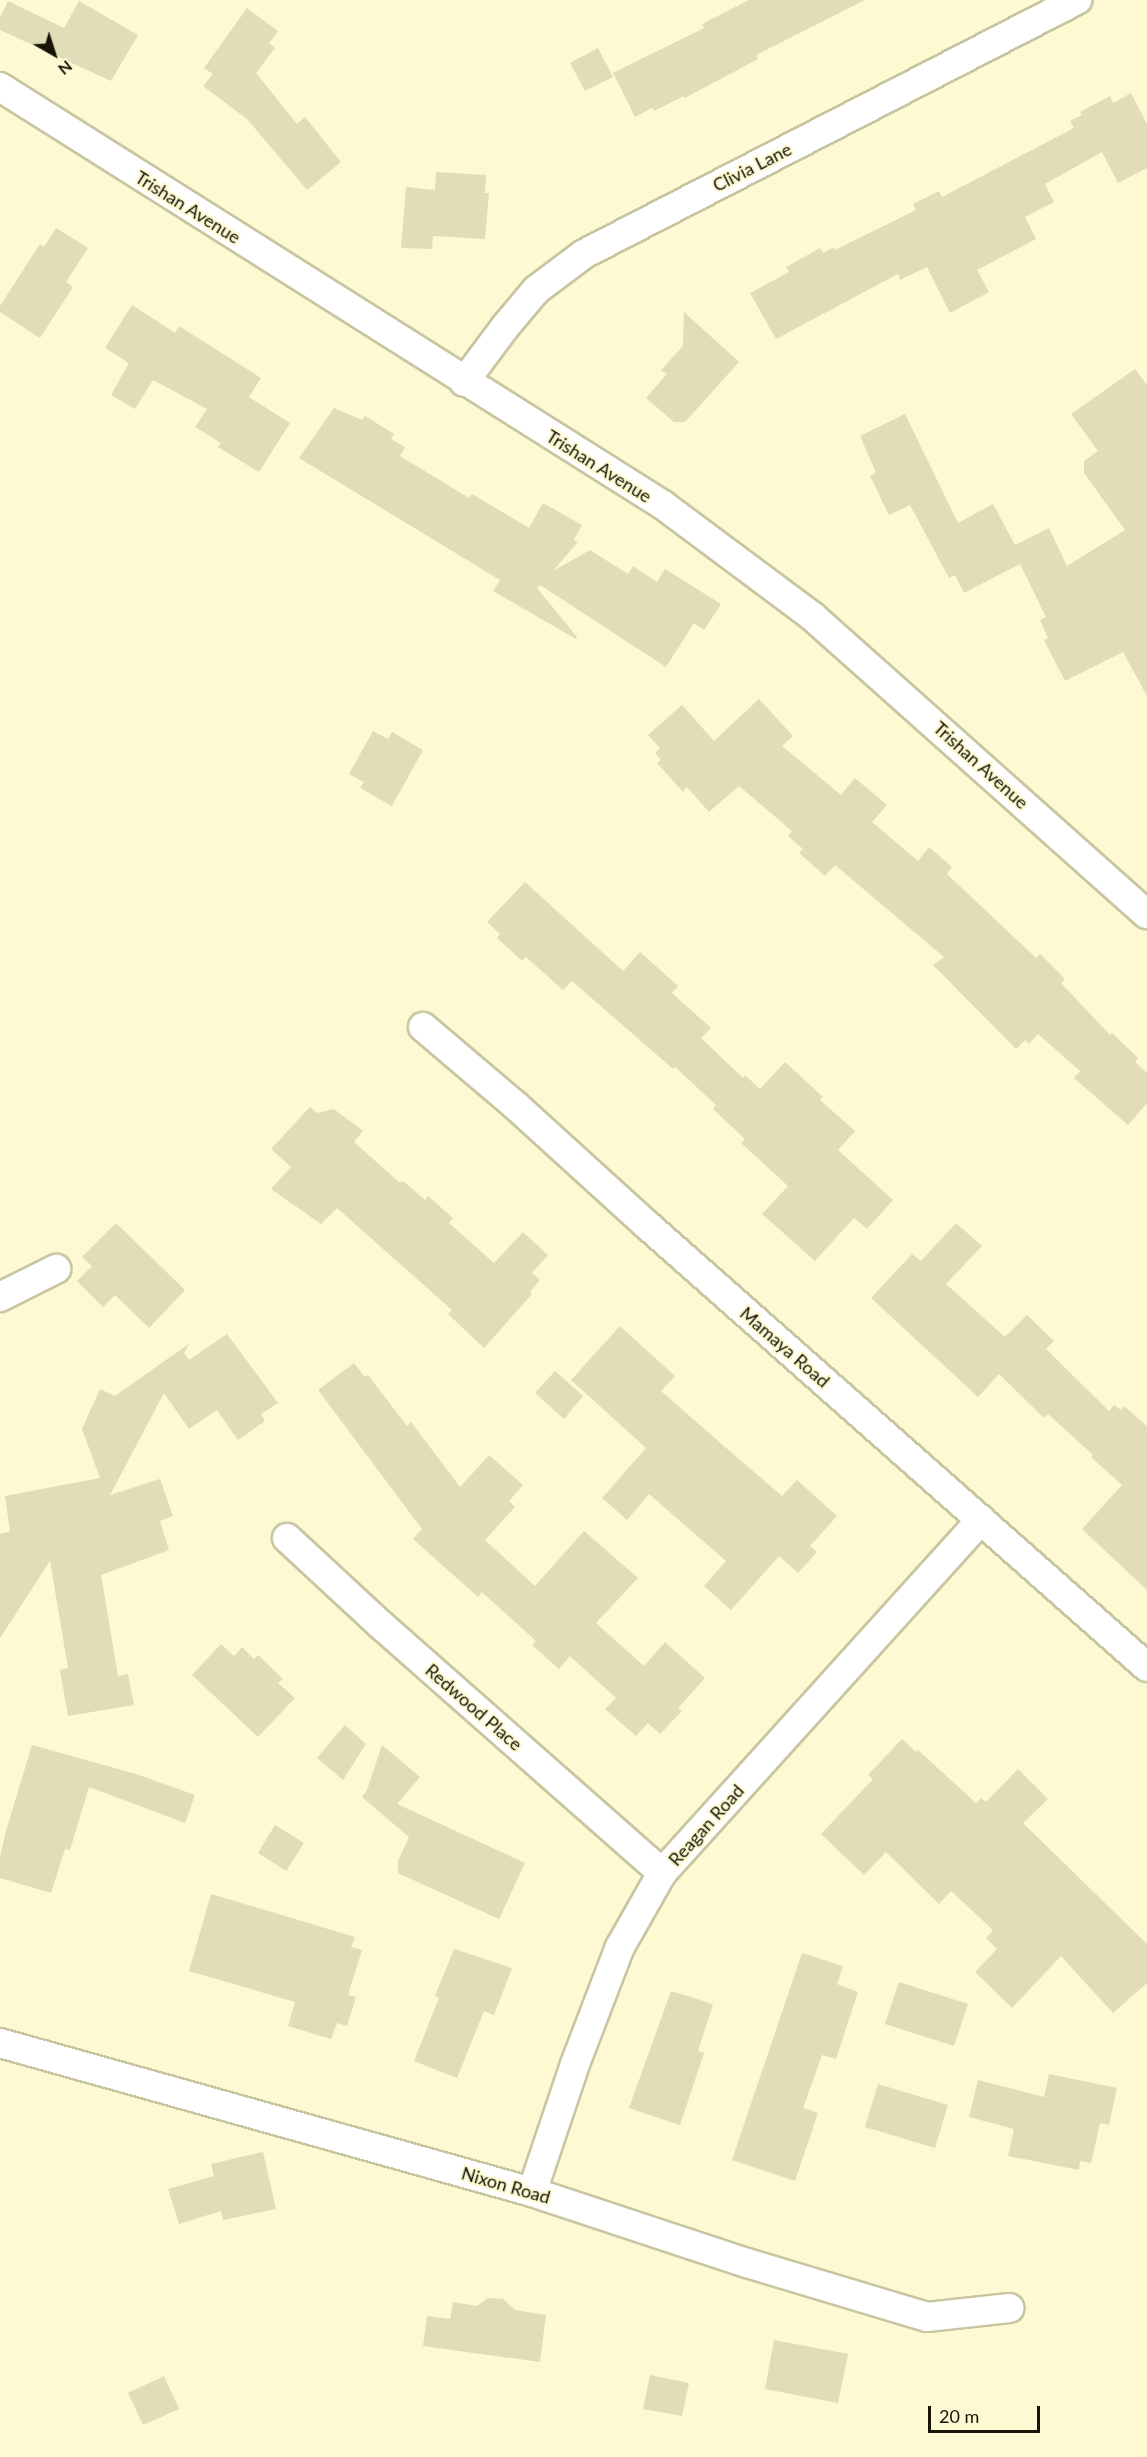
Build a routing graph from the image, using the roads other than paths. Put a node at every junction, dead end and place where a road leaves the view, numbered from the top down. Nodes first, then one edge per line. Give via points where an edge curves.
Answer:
1 (1077, 0) edge
2 (0, 87) edge
3 (465, 382) junction
4 (1147, 914) edge
5 (423, 1027) dead end
6 (56, 1269) dead end
7 (0, 1297) edge
8 (981, 1520) junction
9 (287, 1538) dead end
10 (1147, 1666) edge
11 (662, 1873) junction
12 (0, 2043) edge
13 (532, 2192) junction
14 (1010, 2308) dead end

1 - 3 street, Clivia Lane via 584,254 536,290
2 - 3 street, Trishan Avenue
3 - 4 street, Trishan Avenue via 663,505 812,616
5 - 8 street, Mamaya Road
6 - 7 street
8 - 10 street, Mamaya Road
8 - 11 street, Reagan Road
9 - 11 street, Redwood Place
11 - 13 street, Reagan Road via 620,1947
12 - 13 street, Nixon Road
13 - 14 street, Nixon Road via 927,2317

